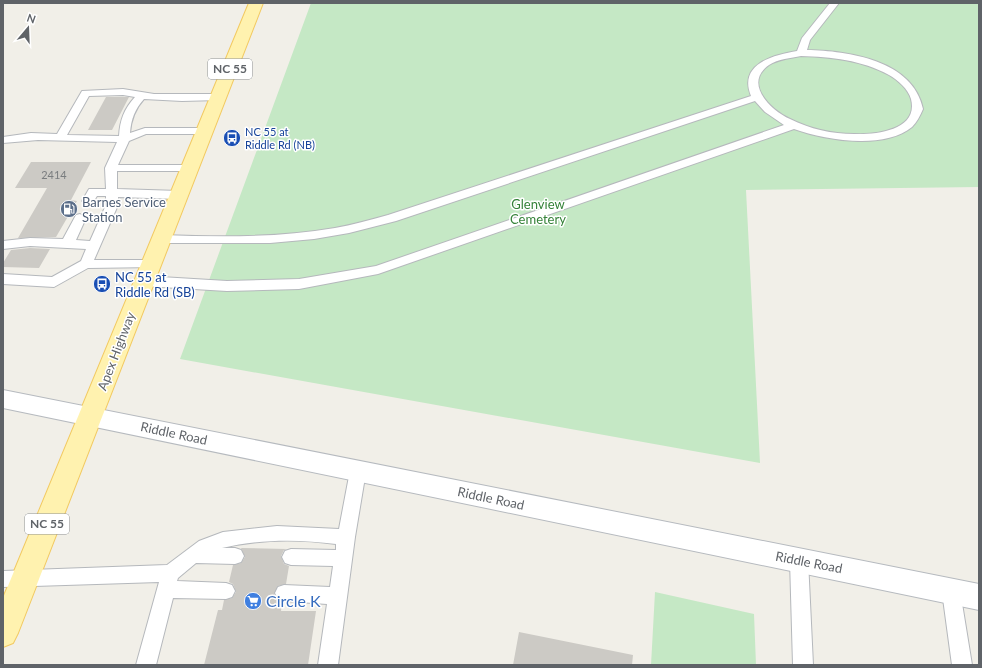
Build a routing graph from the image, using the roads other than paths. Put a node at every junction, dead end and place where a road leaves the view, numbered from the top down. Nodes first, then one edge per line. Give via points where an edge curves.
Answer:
1 (256, 3) edge
2 (835, 3) edge
3 (801, 53) junction
4 (142, 95) junction
5 (219, 97) junction
6 (757, 97) junction
7 (794, 125) junction
8 (206, 131) junction
9 (60, 138) junction
10 (124, 139) junction
11 (3, 140) edge
12 (111, 168) junction
13 (190, 168) junction
14 (112, 191) junction
15 (179, 194) junction
16 (88, 201) dead end
17 (80, 218) dead end
18 (162, 239) junction
19 (68, 244) junction
20 (3, 245) edge
21 (93, 245) junction
22 (86, 264) junction
23 (148, 273) junction
24 (3, 279) edge
25 (3, 399) edge
26 (90, 416) junction
27 (358, 471) junction
28 (346, 537) junction
29 (195, 555) junction
30 (235, 556) dead end
31 (291, 557) dead end
32 (344, 558) junction
33 (799, 560) junction
34 (14, 578) edge
35 (168, 581) junction
36 (226, 591) dead end
37 (951, 591) junction
38 (284, 593) dead end
39 (338, 596) junction
40 (979, 597) edge
41 (3, 633) edge
42 (146, 665) edge
43 (328, 665) edge
44 (803, 665) edge
45 (962, 665) edge

1 - 5 main road, Apex Highway / NC 55
2 - 3 lane via 805,40
3 - 6 lane via 780,57 766,63 757,71 753,79
3 - 7 lane via 844,56 890,72 914,94 918,109 911,122 898,131 873,137 846,138
4 - 5 lane
4 - 9 lane via 123,92 86,93
4 - 10 lane via 130,109
5 - 8 main road, Apex Highway / NC 55
6 - 7 lane via 770,111
6 - 18 lane via 392,218 335,232 236,241
7 - 23 lane via 378,270 299,284 227,286
8 - 10 lane via 145,131
8 - 13 main road, Apex Highway / NC 55
9 - 10 lane
9 - 11 lane via 46,136
10 - 12 lane
12 - 13 lane
12 - 14 lane
13 - 15 main road, Apex Highway / NC 55
14 - 15 lane
14 - 16 lane via 93,192
14 - 21 lane via 112,205
15 - 18 main road, Apex Highway / NC 55
17 - 19 lane
18 - 23 main road, Apex Highway / NC 55
19 - 20 lane via 30,242
19 - 21 lane
21 - 22 lane
22 - 23 lane
22 - 24 lane via 54,282
23 - 26 main road, Apex Highway / NC 55
25 - 26 main road, Riddle Road
26 - 27 main road, Riddle Road
26 - 34 main road, Apex Highway / NC 55
27 - 28 lane
27 - 33 main road, Riddle Road
28 - 29 lane via 320,533 230,537 208,545
28 - 32 lane
29 - 30 lane
29 - 35 lane
31 - 32 lane
32 - 39 lane
33 - 37 main road, Riddle Road
33 - 44 lane
34 - 35 lane
34 - 41 main road, Apex Highway / NC 55
35 - 36 lane
35 - 42 lane
37 - 40 main road, Riddle Road
37 - 45 lane
38 - 39 lane
39 - 43 lane

